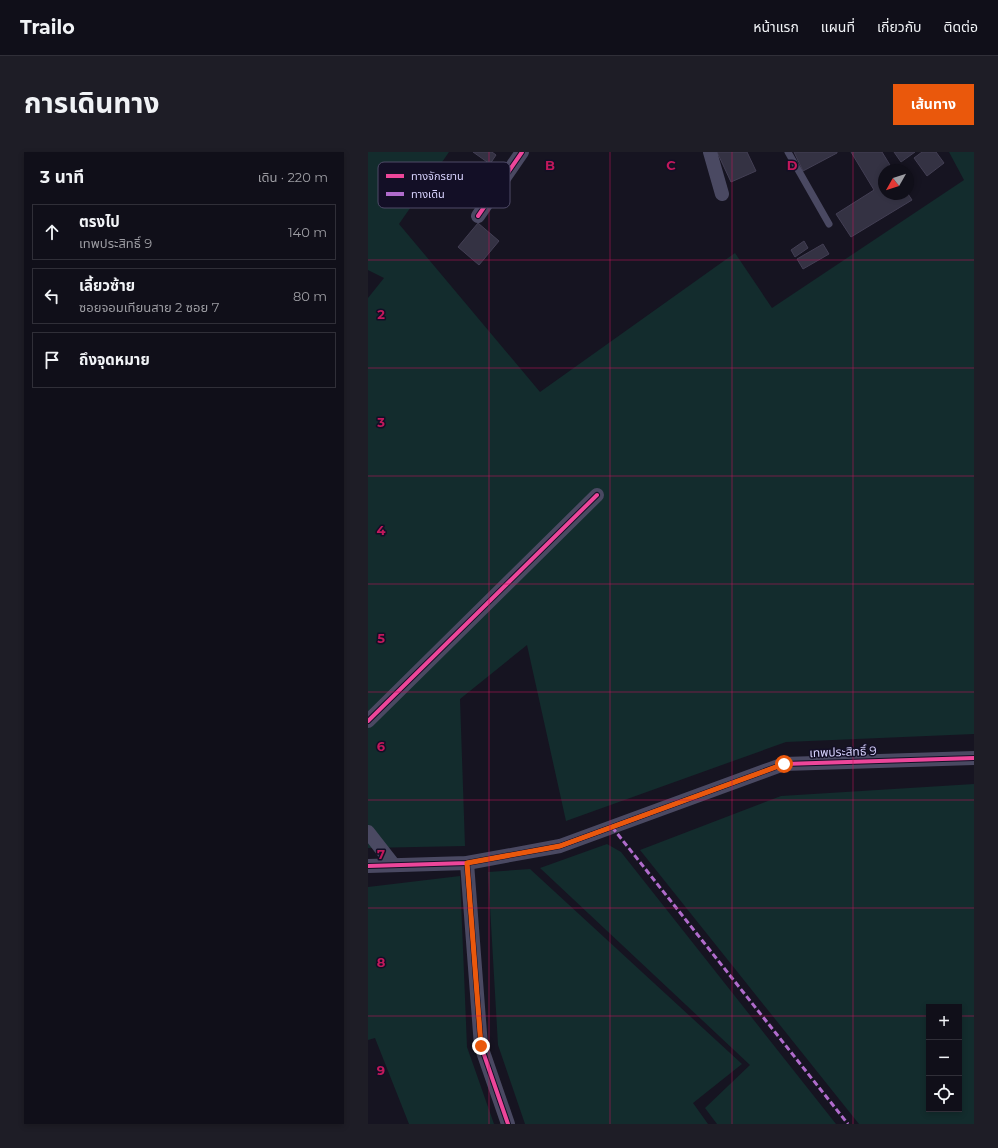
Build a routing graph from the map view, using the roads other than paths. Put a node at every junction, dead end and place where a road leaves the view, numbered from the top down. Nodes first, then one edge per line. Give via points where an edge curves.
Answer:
1 (522, 152) edge
2 (710, 152) edge
3 (788, 152) edge
4 (510, 169) edge
5 (722, 194) dead end
6 (484, 208) edge
7 (478, 216) dead end
8 (829, 224) dead end
9 (597, 495) dead end
10 (368, 721) edge
11 (974, 758) edge
12 (368, 832) edge
13 (467, 863) junction
14 (393, 864) junction
15 (368, 866) edge
16 (508, 1124) edge

1 - 4 street
2 - 5 street
3 - 8 lane
6 - 7 street
9 - 10 street
11 - 13 street, เทพประสิทธิ์ 9 via 784,764 560,846
12 - 14 street
13 - 14 street, เทพประสิทธิ์ 9
13 - 16 street via 481,1046
14 - 15 street, เทพประสิทธิ์ 9

